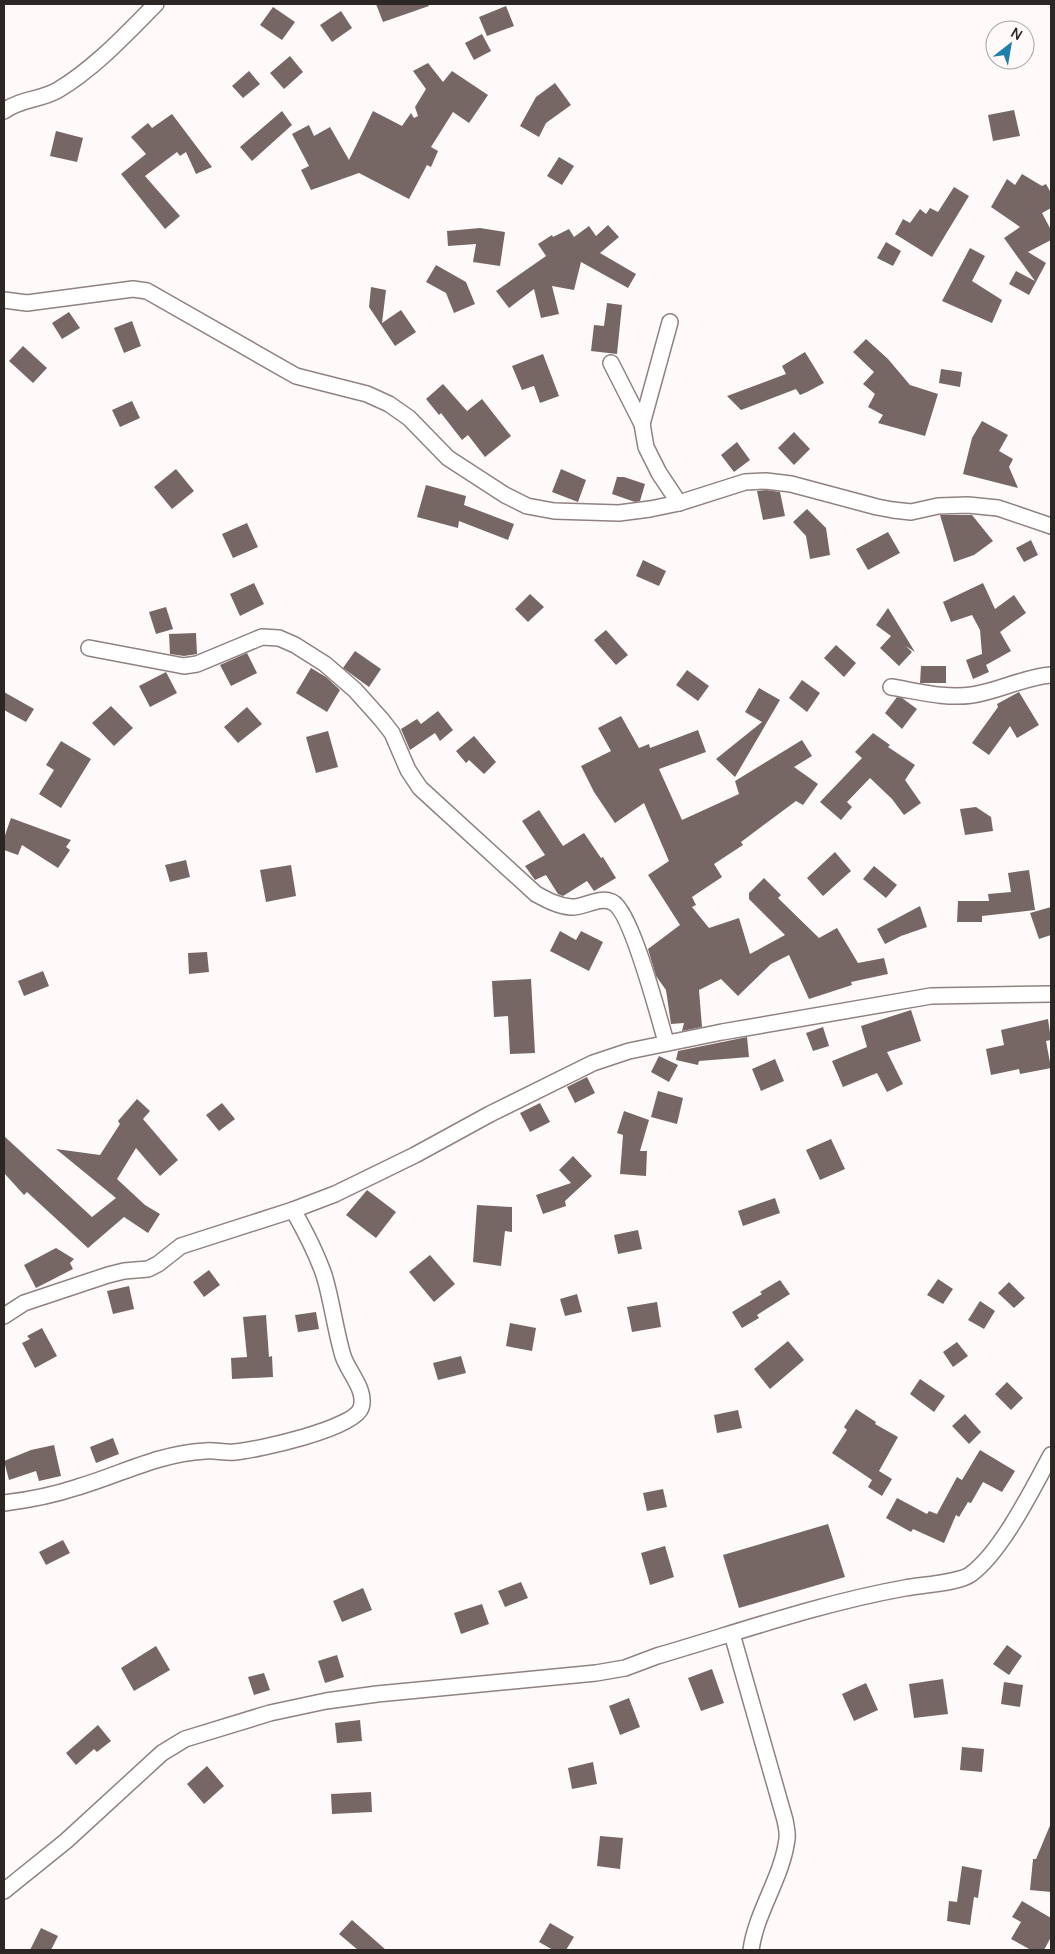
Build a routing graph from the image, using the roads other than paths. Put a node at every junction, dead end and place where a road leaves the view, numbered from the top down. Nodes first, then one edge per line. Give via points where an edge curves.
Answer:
1 (156, 4) edge
2 (4, 111) edge
3 (4, 300) edge
4 (670, 322) dead end
5 (611, 363) dead end
6 (642, 424) junction
7 (680, 503) junction
8 (1051, 526) edge
9 (90, 648) dead end
10 (1051, 674) edge
11 (890, 687) dead end
12 (1051, 994) edge
13 (666, 1042) junction
14 (293, 1210) junction
15 (4, 1316) edge
16 (1051, 1456) edge
17 (4, 1502) edge
18 (732, 1634) junction
19 (4, 1892) edge
20 (750, 1950) edge

1 - 2 street via 124,38 56,91 18,102
3 - 7 street via 27,303 133,289 147,291 296,376 367,394 389,404 409,418 448,458 527,506 554,511 619,513
4 - 6 street
5 - 6 street
6 - 7 street via 646,447
7 - 8 street via 745,482 766,481 791,484 893,510 911,512 938,506 968,505 998,508
9 - 13 street via 184,666 197,664 262,637 279,638 325,664 354,690 392,733 408,770 420,788 536,894 554,904 572,907 602,900 613,902 622,911
10 - 11 street via 958,696
12 - 13 street via 931,996
13 - 14 street via 593,1063 336,1194
14 - 15 street via 181,1246 148,1269 124,1270 108,1275 24,1303
14 - 17 street via 324,1276 344,1359 362,1398 361,1410 344,1423 302,1438 233,1452 203,1451 163,1457 79,1487
16 - 18 street via 1011,1526 970,1575 858,1596
18 - 19 street via 625,1668 326,1701 270,1713 185,1740 162,1753 74,1835
18 - 20 street via 788,1837

